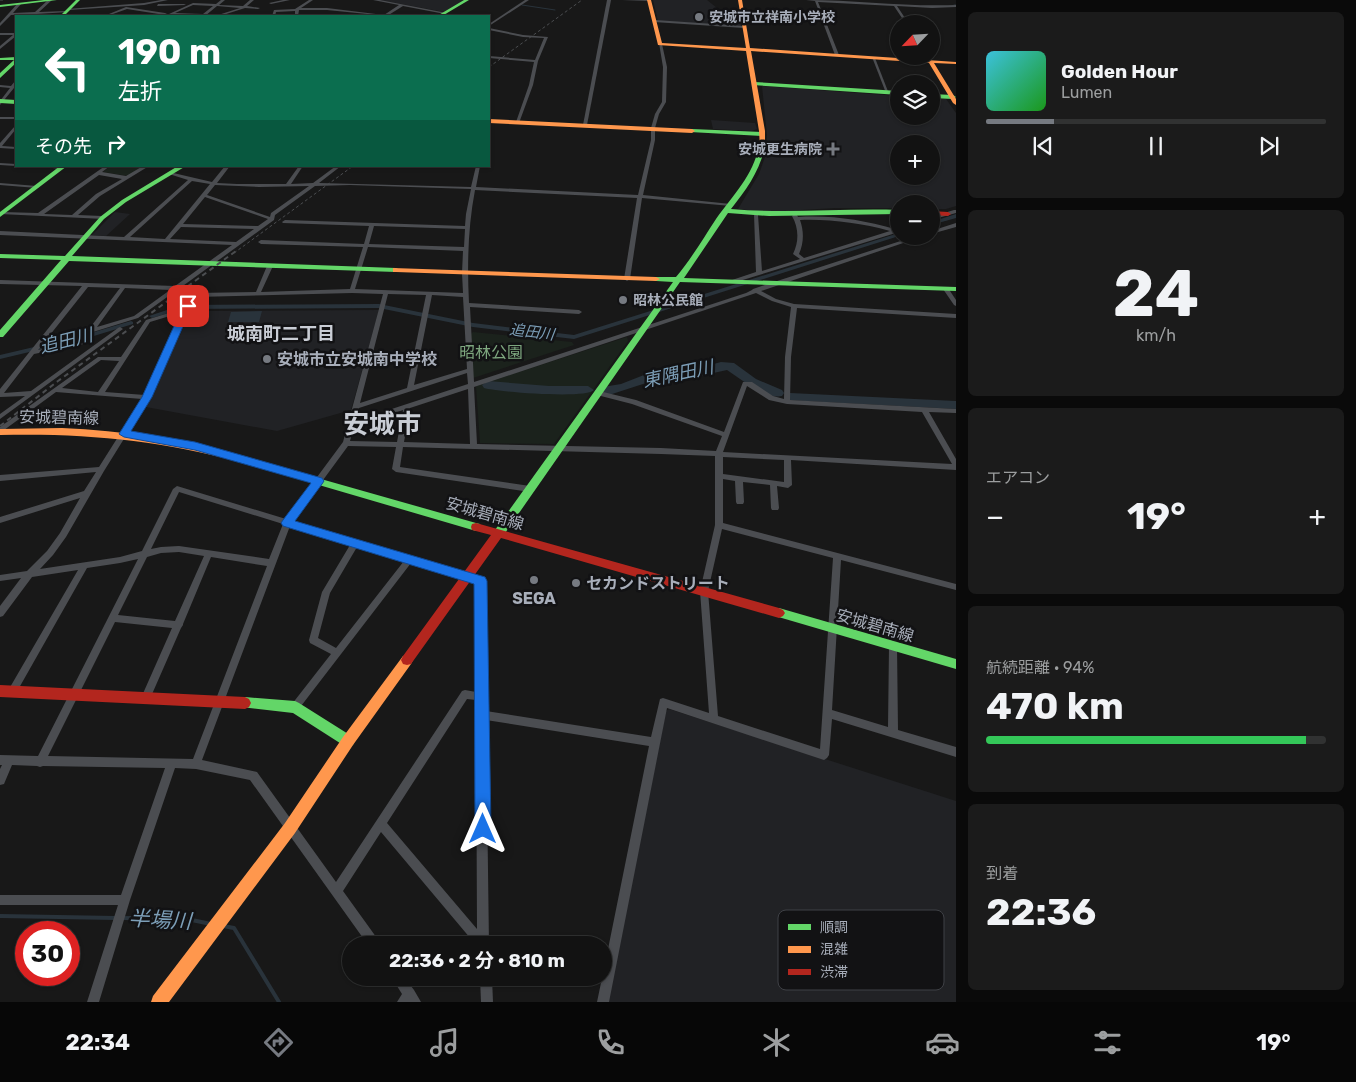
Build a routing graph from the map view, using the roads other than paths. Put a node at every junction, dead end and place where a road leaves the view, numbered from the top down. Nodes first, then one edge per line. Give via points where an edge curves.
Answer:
1 (50, 0) edge
2 (55, 0) edge
3 (78, 0) edge
4 (136, 0) edge
5 (166, 0) edge
6 (194, 0) edge
7 (223, 0) edge
8 (252, 0) edge
9 (288, 0) edge
10 (312, 0) edge
11 (375, 0) edge
12 (467, 0) edge
13 (527, 0) edge
14 (609, 0) edge
15 (624, 0) edge
16 (649, 0) edge
17 (740, 0) edge
18 (808, 0) edge
19 (816, 0) edge
20 (889, 0) edge
21 (956, 0) edge
22 (294, 2) dead end
23 (271, 3) dead end
24 (19, 4) junction
25 (132, 4) junction
26 (144, 4) junction
27 (402, 5) junction
28 (896, 5) junction
29 (949, 5) junction
30 (0, 6) edge
31 (216, 6) junction
32 (956, 6) edge
33 (126, 8) junction
34 (243, 8) junction
35 (258, 8) dead end
36 (135, 9) junction
37 (180, 9) junction
38 (297, 10) junction
39 (145, 11) junction
40 (65, 13) edge
41 (152, 13) junction
42 (956, 13) edge
43 (10, 14) junction
44 (171, 14) junction
45 (442, 14) edge
46 (0, 15) edge
47 (34, 15) edge
48 (112, 15) edge
49 (149, 15) edge
50 (164, 15) edge
51 (183, 15) edge
52 (204, 15) edge
53 (220, 15) edge
54 (274, 15) edge
55 (297, 15) edge
56 (376, 15) edge
57 (386, 15) edge
58 (902, 15) edge
59 (655, 21) junction
60 (490, 24) edge
61 (0, 25) edge
62 (744, 27) junction
63 (490, 29) edge
64 (0, 34) edge
65 (15, 34) edge
66 (15, 35) edge
67 (660, 44) junction
68 (0, 48) edge
69 (749, 50) junction
70 (490, 56) edge
71 (837, 56) junction
72 (0, 58) edge
73 (873, 58) junction
74 (890, 58) edge
75 (15, 59) edge
76 (15, 60) edge
77 (536, 61) junction
78 (940, 61) edge
79 (956, 63) edge
80 (932, 65) edge
81 (0, 76) edge
82 (754, 84) junction
83 (0, 86) edge
84 (890, 86) edge
85 (14, 87) edge
86 (890, 93) edge
87 (940, 98) edge
88 (954, 100) edge
89 (1, 102) edge
90 (15, 102) edge
91 (0, 118) edge
92 (15, 118) edge
93 (490, 121) edge
94 (518, 122) junction
95 (585, 125) junction
96 (15, 127) edge
97 (653, 128) junction
98 (762, 134) junction
99 (0, 146) edge
100 (15, 148) edge
101 (0, 164) edge
102 (15, 165) edge
103 (63, 167) edge
104 (107, 167) edge
105 (145, 167) edge
106 (181, 167) edge
107 (227, 167) edge
108 (300, 167) edge
109 (338, 167) edge
110 (478, 167) edge
111 (98, 173) junction
112 (170, 174) junction
113 (127, 178) junction
114 (191, 180) junction
115 (0, 184) edge
116 (215, 184) junction
117 (316, 184) junction
118 (288, 185) junction
119 (37, 187) junction
120 (473, 189) junction
121 (206, 196) junction
122 (640, 196) junction
123 (729, 208) junction
124 (890, 212) edge
125 (1, 214) edge
126 (39, 215) junction
127 (756, 215) junction
128 (74, 216) junction
129 (796, 217) junction
130 (102, 218) junction
131 (272, 219) junction
132 (285, 222) dead end
133 (180, 225) junction
134 (372, 225) junction
135 (956, 225) edge
136 (259, 228) junction
137 (467, 228) junction
138 (890, 228) edge
139 (940, 230) edge
140 (890, 232) edge
141 (0, 233) edge
142 (86, 237) junction
143 (126, 238) junction
144 (166, 241) junction
145 (261, 242) dead end
146 (237, 244) junction
147 (366, 244) junction
148 (891, 245) edge
149 (465, 249) junction
150 (0, 256) edge
151 (66, 259) junction
152 (803, 259) junction
153 (210, 264) junction
154 (270, 266) junction
155 (360, 269) junction
156 (465, 273) junction
157 (626, 279) junction
158 (677, 281) junction
159 (1, 283) edge
160 (762, 283) junction
161 (44, 284) junction
162 (86, 285) junction
163 (124, 286) junction
164 (176, 288) junction
165 (951, 289) edge
166 (352, 291) junction
167 (258, 292) junction
168 (386, 292) junction
169 (429, 294) junction
170 (194, 295) junction
171 (466, 295) junction
172 (956, 304) edge
173 (466, 305) junction
174 (794, 306) junction
175 (186, 308) junction
176 (579, 312) dead end
177 (956, 316) edge
178 (645, 328) junction
179 (120, 329) dead end
180 (0, 335) edge
181 (87, 337) junction
182 (96, 346) junction
183 (33, 351) junction
184 (122, 360) junction
185 (470, 370) junction
186 (471, 385) junction
187 (410, 389) junction
188 (55, 390) junction
189 (599, 393) junction
190 (0, 394) edge
191 (30, 394) junction
192 (100, 394) junction
193 (147, 397) junction
194 (787, 402) junction
195 (357, 406) junction
196 (407, 406) junction
197 (925, 410) junction
198 (956, 411) edge
199 (0, 416) edge
200 (350, 425) junction
201 (0, 431) edge
202 (124, 434) junction
203 (725, 434) junction
204 (346, 443) junction
205 (400, 445) junction
206 (474, 447) junction
207 (559, 449) junction
208 (719, 453) junction
209 (786, 457) junction
210 (956, 466) edge
211 (101, 469) junction
212 (720, 476) junction
213 (0, 478) edge
214 (739, 478) junction
215 (318, 481) junction
216 (773, 483) junction
217 (530, 489) junction
218 (88, 494) junction
219 (740, 502) dead end
220 (775, 508) dead end
221 (0, 520) edge
222 (287, 523) junction
223 (719, 525) junction
224 (499, 532) junction
225 (355, 543) junction
226 (209, 553) junction
227 (145, 554) junction
228 (837, 557) junction
229 (409, 560) junction
230 (272, 563) junction
231 (84, 566) junction
232 (29, 574) junction
233 (468, 576) junction
234 (0, 578) edge
235 (956, 587) edge
236 (704, 591) junction
237 (0, 613) edge
238 (114, 618) junction
239 (179, 625) junction
240 (832, 628) junction
241 (893, 646) junction
242 (337, 653) junction
243 (956, 664) edge
244 (0, 691) edge
245 (12, 692) junction
246 (74, 695) junction
247 (483, 697) junction
248 (146, 698) junction
249 (220, 701) junction
250 (295, 707) junction
251 (828, 713) junction
252 (483, 715) junction
253 (714, 719) junction
254 (893, 733) junction
255 (348, 741) junction
256 (656, 742) junction
257 (956, 752) edge
258 (5, 760) edge
259 (40, 762) junction
260 (172, 763) junction
261 (196, 764) junction
262 (0, 780) edge
263 (380, 823) junction
264 (290, 828) junction
265 (337, 890) junction
266 (0, 900) edge
267 (125, 900) junction
268 (369, 936) edge
269 (476, 936) edge
270 (483, 936) edge
271 (402, 986) edge
272 (486, 986) edge
273 (409, 1000) edge
274 (93, 1002) edge
275 (159, 1002) edge
276 (487, 1002) edge
277 (603, 1002) edge

1 - 2 street
1 - 24 street
1 - 47 street
3 - 40 street
4 - 25 street
5 - 26 street
6 - 26 street via 182,6
7 - 31 street
8 - 34 street
9 - 22 street
9 - 23 street
10 - 38 street
11 - 27 street
12 - 45 street
13 - 60 street
14 - 95 street
15 - 16 street
16 - 59 street
17 - 62 street
18 - 19 street
19 - 28 street
19 - 71 street
20 - 28 street
21 - 29 street
24 - 30 street
24 - 43 street
25 - 26 street
25 - 33 street
25 - 40 street
27 - 45 street
27 - 57 street
28 - 29 street
28 - 58 street
29 - 32 street
29 - 42 street
31 - 34 street
31 - 37 street via 193,4
31 - 52 street
33 - 36 street
33 - 48 street
34 - 35 street
34 - 53 street
36 - 39 street
36 - 39 street via 128,11 135,15
37 - 44 street
37 - 51 street via 192,9
38 - 54 street via 275,11
38 - 55 street
38 - 56 street via 327,9
39 - 41 street
40 - 47 street
41 - 49 street
41 - 50 street
43 - 46 street
43 - 47 street
43 - 61 street
44 - 50 street
44 - 51 street
59 - 62 street
59 - 67 street
62 - 69 street
63 - 77 street via 546,37
64 - 65 street
66 - 68 street
67 - 69 street
67 - 97 street via 665,67 664,102
69 - 71 street
69 - 82 street
70 - 77 street
71 - 73 street
72 - 75 street
73 - 74 street
73 - 84 street
76 - 81 street
77 - 94 street
78 - 79 street
80 - 88 street
82 - 86 street
82 - 98 street
83 - 85 street
85 - 89 street
87 - 88 street
89 - 90 street
91 - 92 street
93 - 94 street
94 - 95 street
95 - 97 street
96 - 99 street
97 - 98 street
97 - 122 street
98 - 123 street via 762,149 754,169
99 - 100 street
101 - 102 street
103 - 119 street
104 - 111 street
105 - 113 street
106 - 112 street
107 - 116 street
108 - 118 street
109 - 117 street
110 - 120 street
111 - 113 street
111 - 126 street
112 - 114 street
112 - 130 street
113 - 128 street via 98,195
114 - 116 street
114 - 143 street
115 - 119 street
116 - 118 street
116 - 121 street
117 - 118 street
117 - 120 street
117 - 131 street via 273,214
119 - 125 street
120 - 122 street
120 - 137 street
121 - 131 street
121 - 133 street
122 - 123 street
122 - 157 street
123 - 127 street
123 - 158 street
124 - 129 street via 842,211
125 - 126 street
126 - 128 street
127 - 129 street
127 - 160 street
128 - 130 street
129 - 138 street via 854,220
129 - 152 street via 800,247 796,254
130 - 142 street
131 - 136 street
132 - 134 street
133 - 136 street
133 - 144 street
134 - 137 street
134 - 147 street
135 - 139 street
136 - 146 street
137 - 149 street
140 - 152 street
141 - 142 street
142 - 143 street
142 - 151 street
143 - 144 street
144 - 146 street
145 - 147 street
146 - 153 street
147 - 149 street
147 - 155 street
148 - 160 street
149 - 156 street
150 - 151 street
151 - 153 street
151 - 161 street
152 - 160 street
153 - 154 street
153 - 164 street
154 - 155 street
154 - 167 street
155 - 156 street
155 - 166 street
156 - 157 street
156 - 171 street
157 - 158 street
158 - 160 street
158 - 178 street
159 - 161 street
160 - 165 street
160 - 174 street via 774,300
160 - 178 street
161 - 162 street
161 - 180 street
162 - 163 street
162 - 183 street
163 - 164 street
163 - 181 street
164 - 170 street
164 - 181 street via 136,317
165 - 172 street
166 - 167 street
166 - 168 street
167 - 170 street
168 - 169 street
168 - 195 street
169 - 171 street
169 - 187 street
170 - 175 street
171 - 173 street
173 - 176 street
173 - 185 street
174 - 177 street
174 - 194 street
175 - 184 street via 148,322
175 - 193 street
178 - 186 street
178 - 189 street
179 - 182 street
181 - 182 street
181 - 183 street
182 - 191 street
183 - 190 street
184 - 188 street via 100,358
184 - 192 street
185 - 186 street
185 - 187 street
186 - 196 street
186 - 206 street
187 - 195 street
188 - 192 street
188 - 201 street
189 - 203 street
189 - 207 street
190 - 191 street
191 - 199 street
192 - 193 street
193 - 202 street
194 - 197 street
194 - 203 street via 771,398 745,384
195 - 200 street
196 - 200 street
196 - 205 street
197 - 198 street
197 - 210 street
200 - 204 street
201 - 202 street, 安城碧南線 via 47,429
202 - 211 street
202 - 215 street, 安城碧南線 via 195,446
203 - 208 street
204 - 205 street
204 - 215 street
205 - 206 street
205 - 217 street via 396,469
206 - 207 street
207 - 208 street
207 - 217 street
208 - 209 street
208 - 212 street
209 - 210 street
209 - 216 street via 788,485
211 - 213 street
211 - 218 street
212 - 214 street
212 - 223 street
214 - 216 street
214 - 219 street
215 - 222 street
215 - 224 street, 安城碧南線
216 - 220 street
217 - 224 street
218 - 221 street
218 - 232 street via 50,553
222 - 225 street
222 - 227 street via 177,489
222 - 230 street
223 - 228 street
223 - 236 street
224 - 233 street
224 - 236 street, 安城碧南線
225 - 229 street
225 - 242 street via 326,592 313,640
226 - 227 street via 178,549
226 - 230 street
226 - 239 street
227 - 231 street
227 - 238 street
228 - 235 street
228 - 240 street
229 - 233 street
229 - 242 street
230 - 249 street
231 - 232 street
231 - 245 street
232 - 234 street
232 - 237 street
233 - 247 street via 480,581
233 - 255 street
236 - 240 street, 安城碧南線
236 - 253 street
238 - 239 street
238 - 246 street
239 - 248 street
240 - 241 street, 安城碧南線
240 - 251 street
241 - 243 street, 安城碧南線
241 - 254 street
242 - 250 street
244 - 245 street
245 - 246 street
246 - 248 street
246 - 259 street
247 - 252 street
247 - 263 street via 465,694
248 - 249 street
249 - 250 street
249 - 261 street
250 - 255 street
251 - 253 street via 824,755
251 - 254 street
252 - 256 street
252 - 270 street
253 - 256 street via 663,702
254 - 257 street
255 - 264 street
256 - 277 street
258 - 259 street
258 - 262 street
259 - 260 street
260 - 261 street
260 - 267 street
261 - 264 street via 253,776
263 - 265 street
263 - 269 street
264 - 265 street
264 - 275 street
265 - 268 street
266 - 267 street
267 - 274 street
271 - 273 street
272 - 276 street

